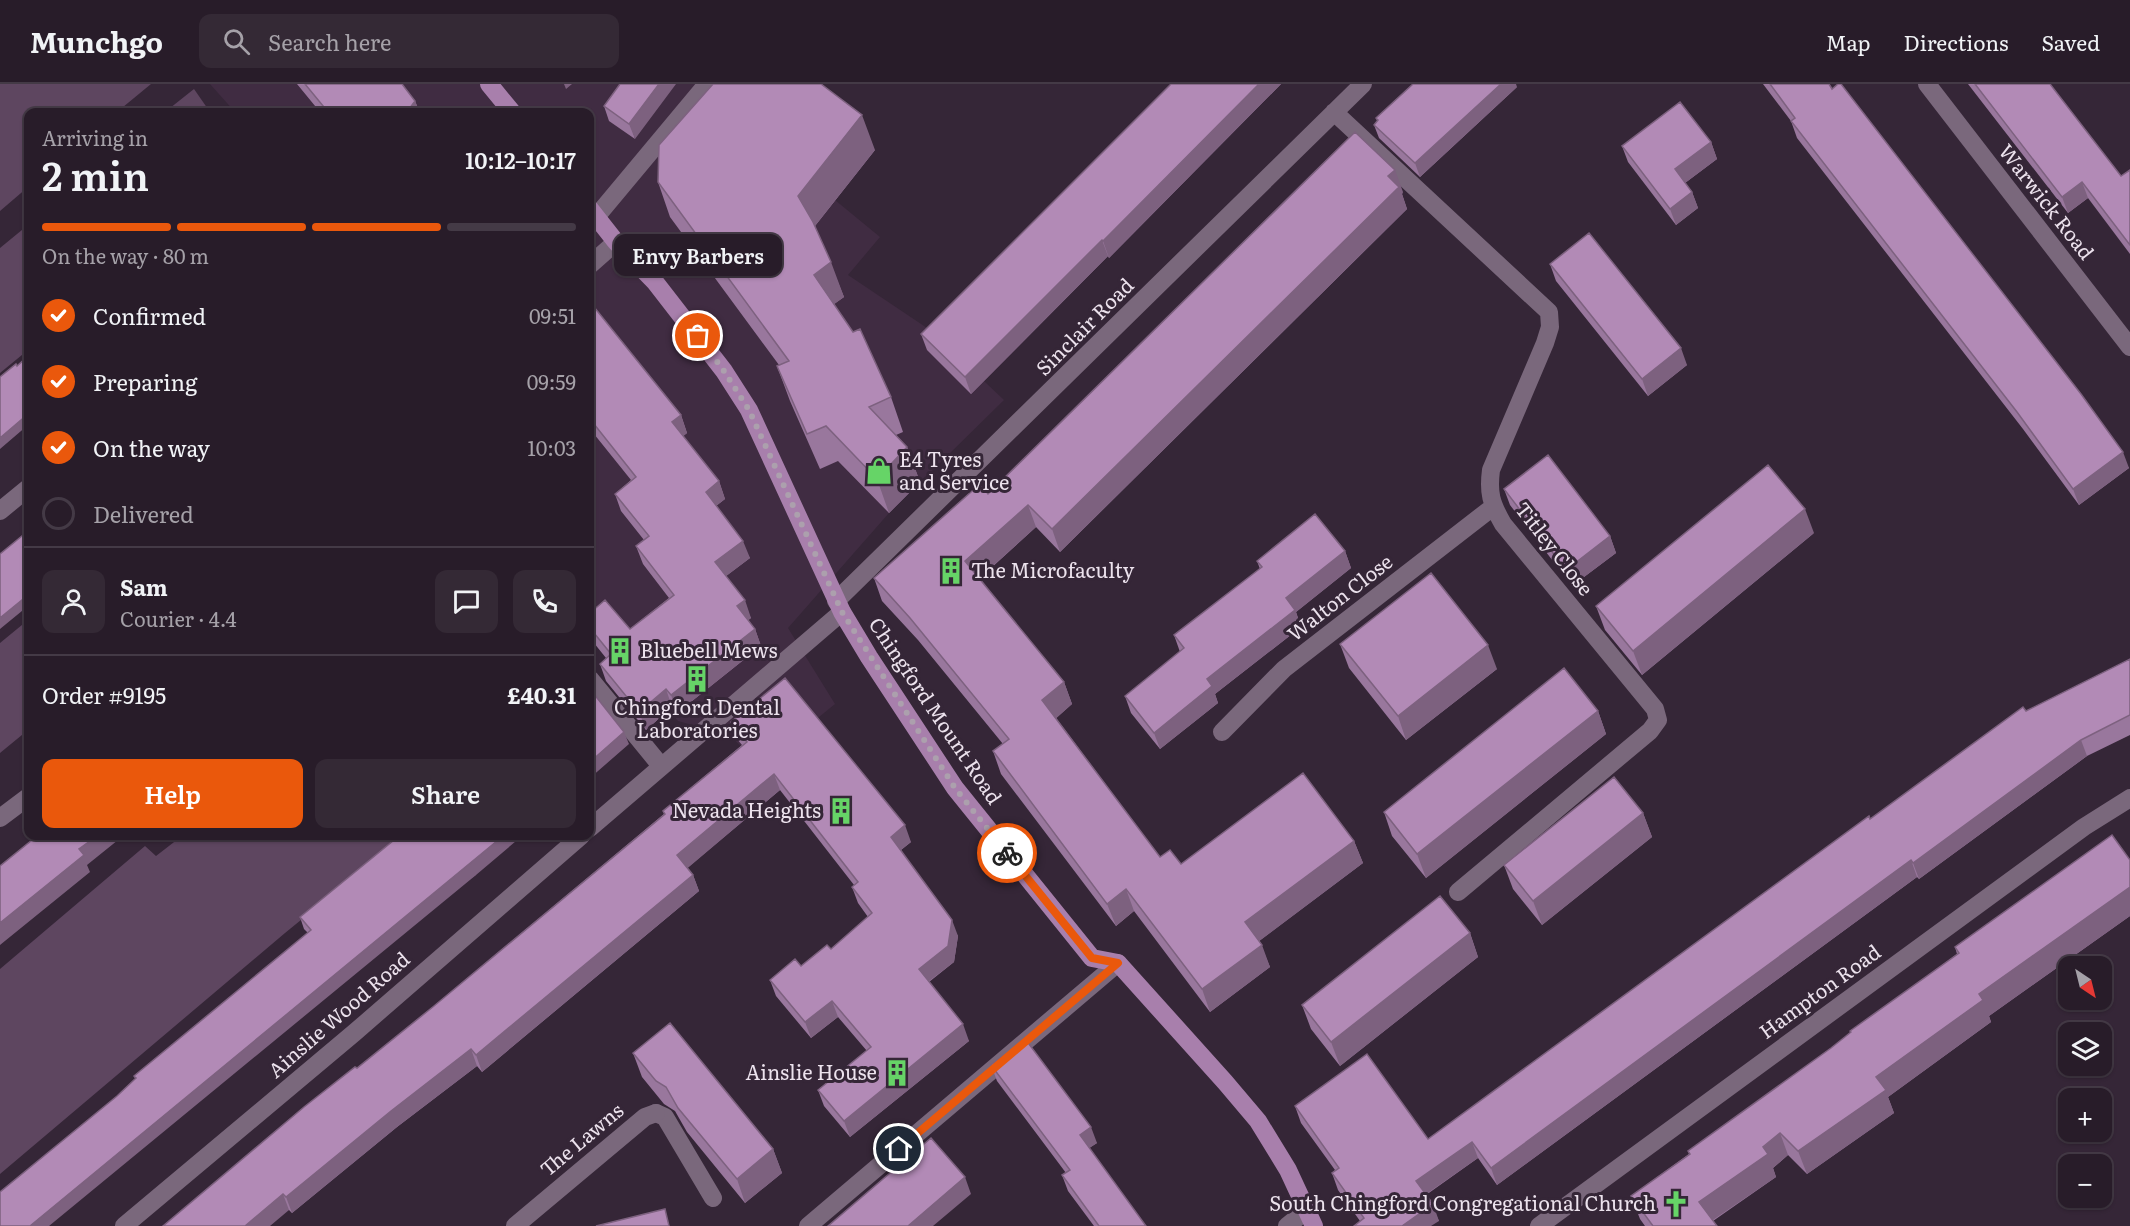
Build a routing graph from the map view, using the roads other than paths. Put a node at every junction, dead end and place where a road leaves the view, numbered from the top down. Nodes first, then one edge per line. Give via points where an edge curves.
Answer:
1 (489, 84) edge
2 (707, 84) edge
3 (1363, 84) edge
4 (1927, 84) edge
5 (505, 108) edge
6 (1334, 112) junction
7 (594, 212) edge
8 (594, 214) edge
9 (616, 242) junction
10 (594, 261) edge
11 (2130, 347) edge
12 (24, 491) edge
13 (1493, 507) junction
14 (0, 511) edge
15 (839, 607) junction
16 (594, 684) edge
17 (1222, 732) dead end
18 (661, 766) junction
19 (2130, 798) edge
20 (24, 800) edge
21 (0, 818) edge
22 (594, 825) edge
23 (576, 840) edge
24 (1458, 892) dead end
25 (1118, 963) junction
26 (713, 1198) dead end
27 (1311, 1218) edge
28 (124, 1226) edge
29 (514, 1226) edge
30 (808, 1226) edge
31 (1287, 1226) edge
32 (1539, 1226) edge

1 - 5 main road
2 - 7 street
3 - 6 street, Sinclair Road
4 - 11 street, Warwick Road
6 - 13 street, Titley Close via 1549,312 1545,343 1491,470 1489,489
6 - 15 street, Sinclair Road
8 - 9 main road, Chingford Mount Road
9 - 10 street
9 - 15 main road, Chingford Mount Road via 685,318 749,410
12 - 14 street
13 - 17 street, Walton Close via 1284,669
13 - 24 street, Titley Close via 1655,710 1658,720 1650,731
15 - 18 street
15 - 25 main road, Chingford Mount Road via 955,788 1092,958
16 - 18 street
18 - 22 street
19 - 32 street, Hampton Road via 2084,827
20 - 21 street
23 - 28 street, Ainslie Wood Road
25 - 27 main road via 1258,1121
25 - 30 street
26 - 29 street, The Lawns via 665,1117 656,1113 645,1117
27 - 31 street

